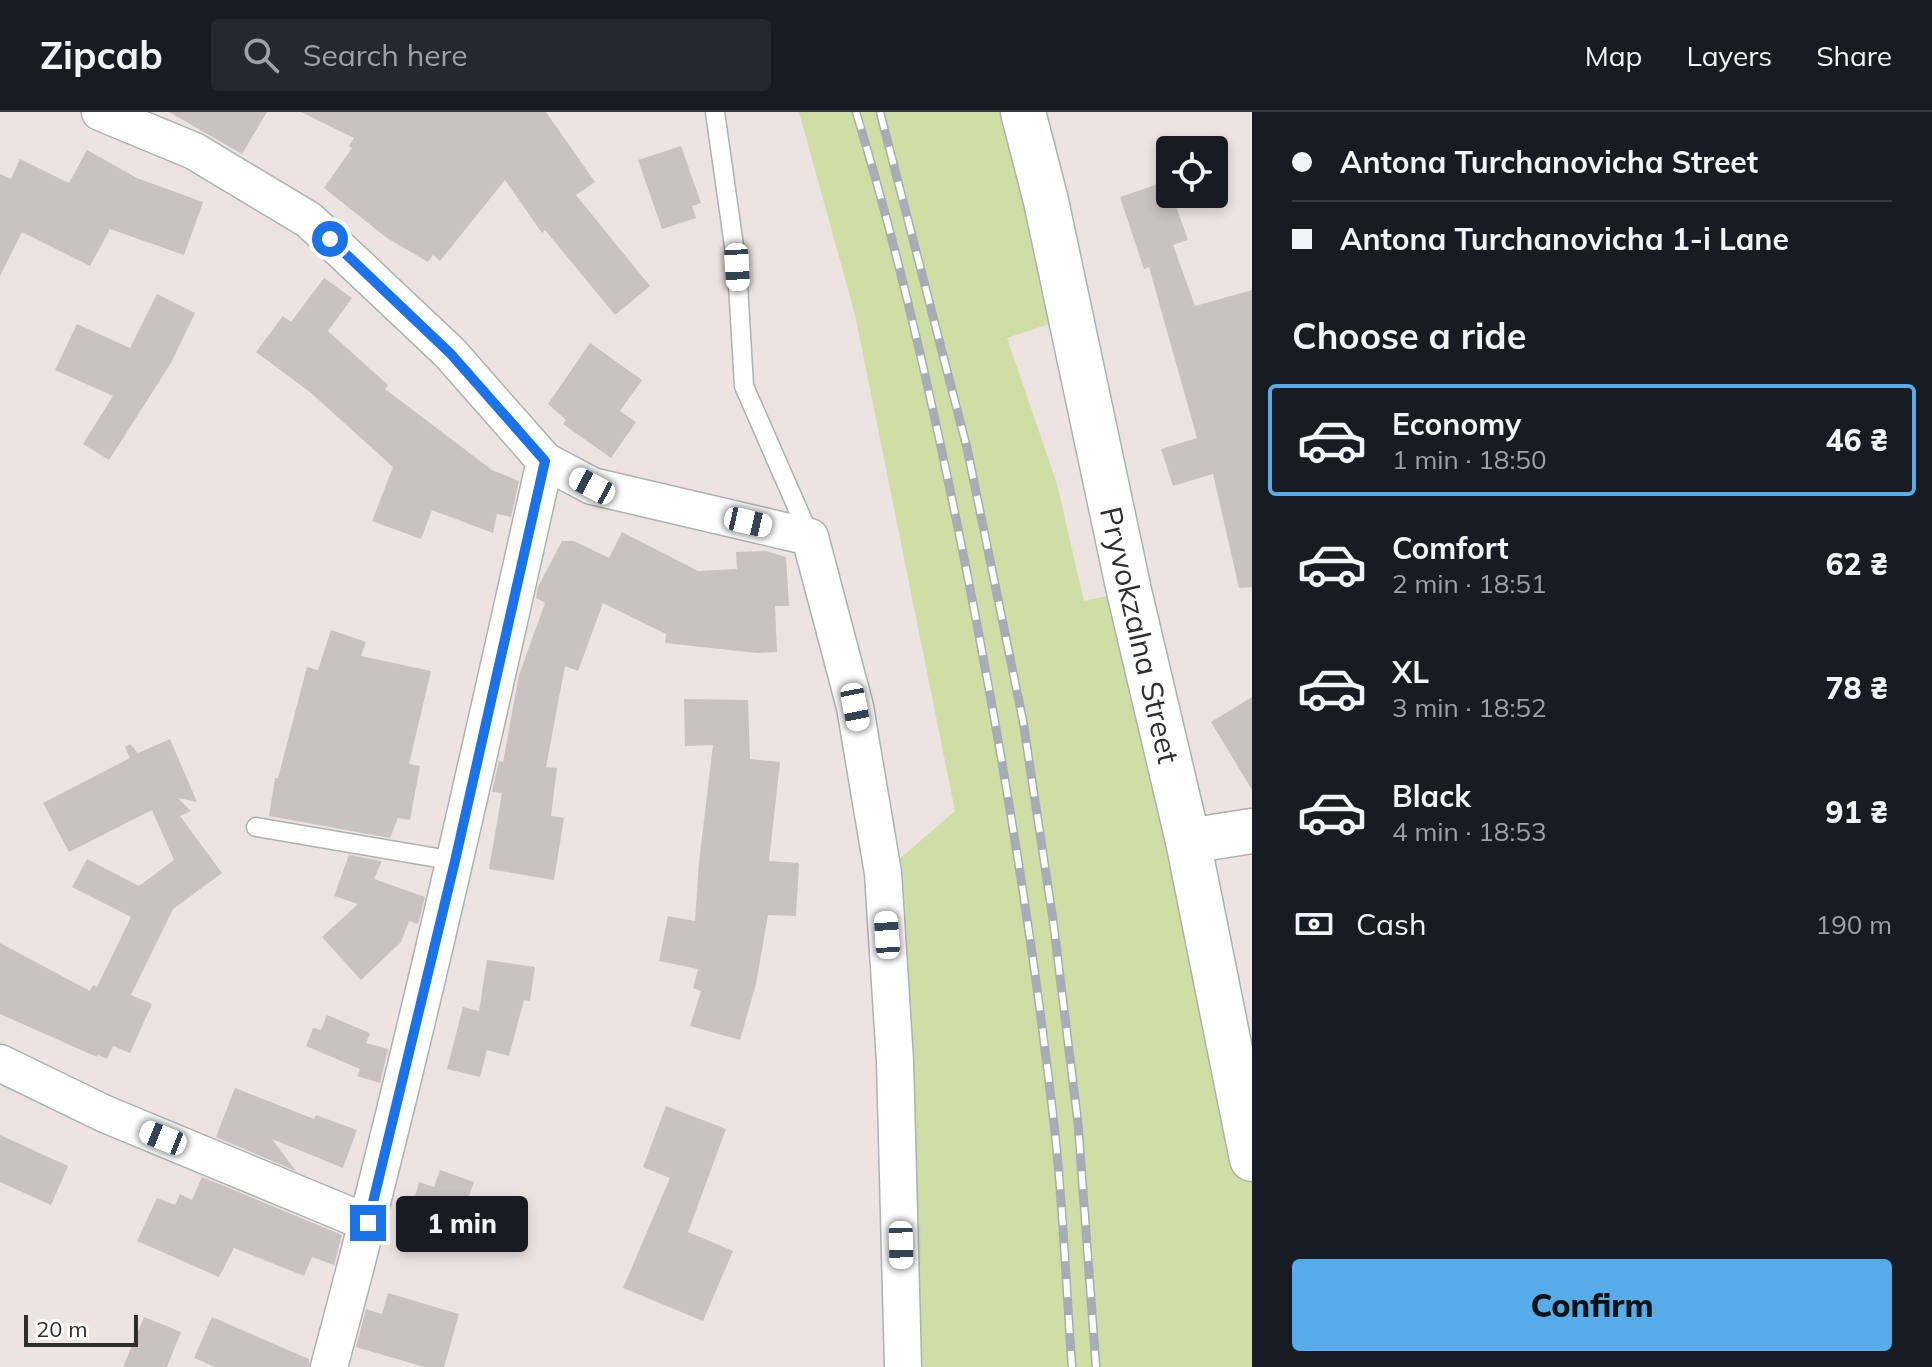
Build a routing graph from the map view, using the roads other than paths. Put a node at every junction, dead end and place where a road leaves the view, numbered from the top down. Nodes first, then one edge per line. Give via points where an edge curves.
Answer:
1 (100, 112) edge
2 (715, 112) edge
3 (1031, 118) edge
4 (545, 461) junction
5 (810, 537) junction
6 (256, 827) dead end
7 (1252, 831) edge
8 (1188, 841) junction
9 (455, 861) junction
10 (0, 1063) edge
11 (1252, 1159) edge
12 (368, 1223) junction
13 (329, 1367) edge
14 (903, 1367) edge

1 - 4 street via 194,151 309,220 450,353
2 - 5 lane via 737,267 744,386
3 - 8 street, Pryvokzalna Street via 1129,591
4 - 5 street via 592,486
4 - 9 street
5 - 14 street via 855,707 883,873 895,1061
6 - 9 lane
7 - 8 street
8 - 11 street, Pryvokzalna Street
9 - 12 street
10 - 12 street via 105,1114
12 - 13 street

